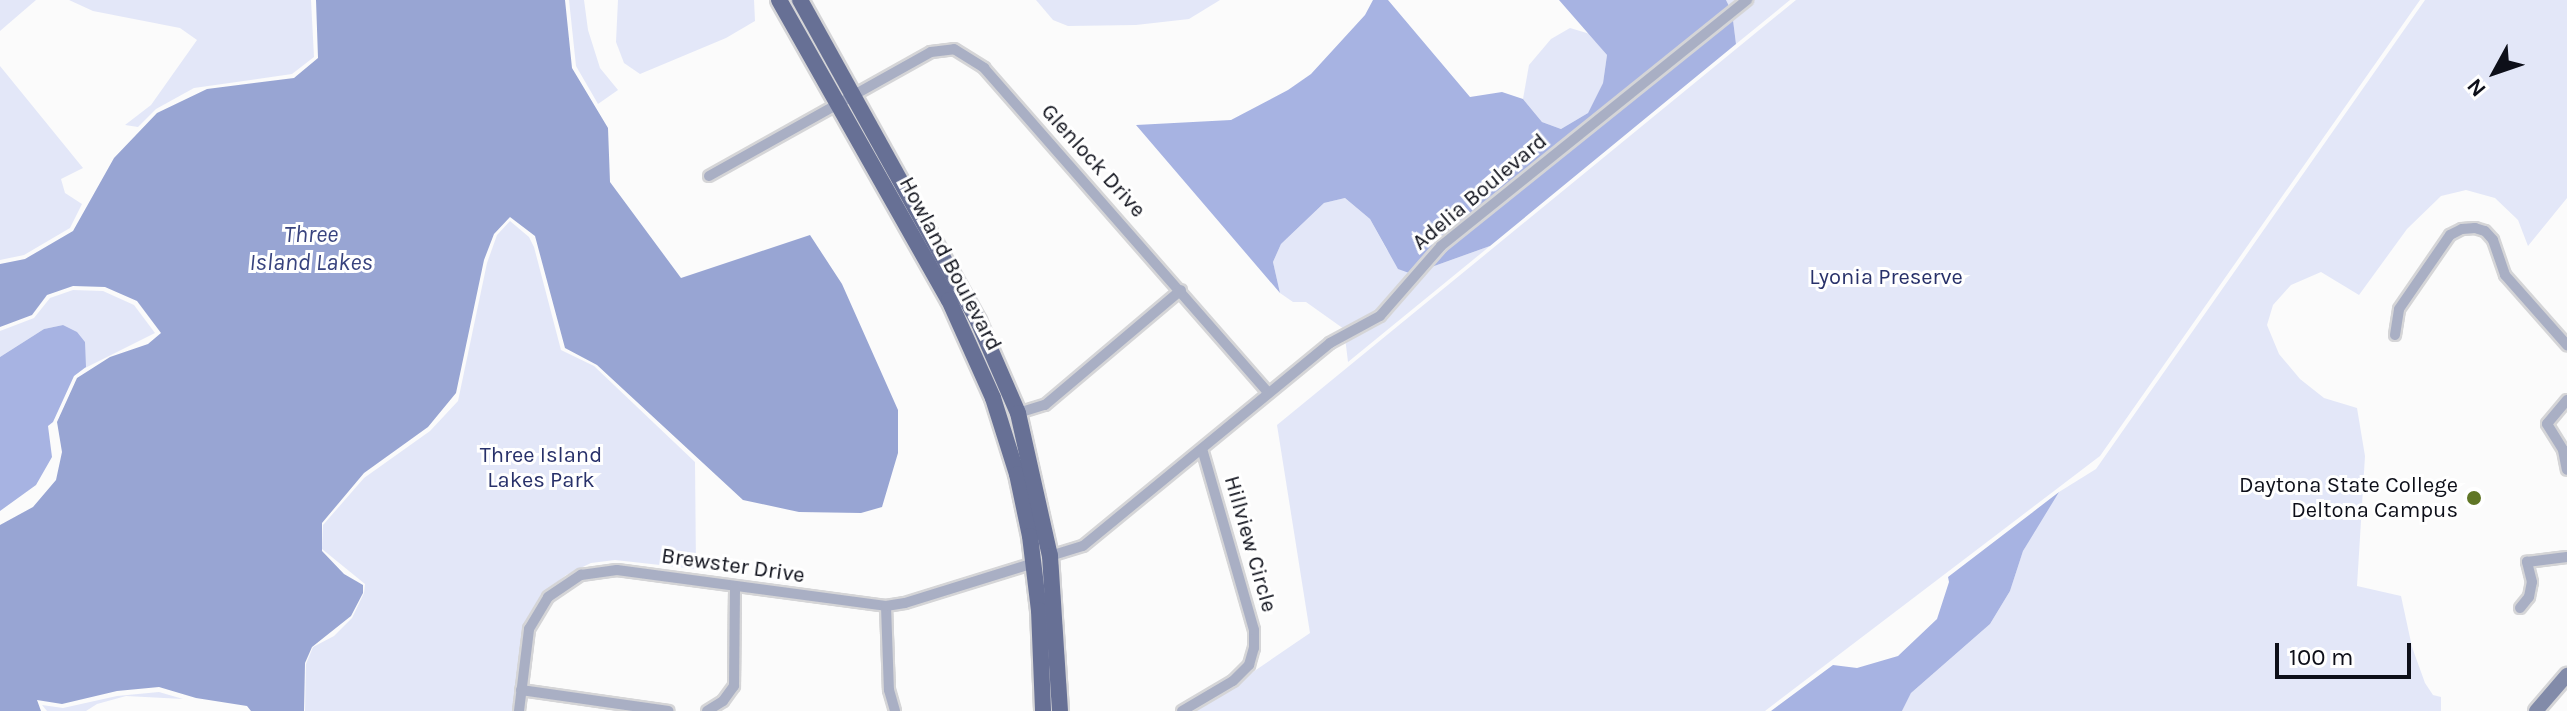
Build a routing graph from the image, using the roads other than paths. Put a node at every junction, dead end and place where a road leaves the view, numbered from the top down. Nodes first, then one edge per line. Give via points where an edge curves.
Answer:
1 (779, 0) edge
2 (800, 0) edge
3 (1747, 0) edge
4 (845, 99) junction
5 (709, 176) dead end
6 (1181, 290) junction
7 (2395, 335) dead end
8 (2567, 345) edge
9 (1269, 393) junction
10 (2567, 400) edge
11 (1018, 413) junction
12 (1202, 449) junction
13 (2567, 470) edge
14 (1030, 536) junction
15 (1050, 556) junction
16 (2567, 557) edge
17 (1034, 563) junction
18 (735, 586) junction
19 (886, 606) junction
20 (2520, 608) dead end
21 (2567, 675) edge
22 (521, 690) junction
23 (519, 711) edge
24 (669, 711) edge
25 (707, 711) edge
26 (895, 711) edge
27 (1043, 711) edge
28 (1060, 711) edge
29 (1182, 711) edge
30 (2536, 711) edge

1 - 4 main road, Howland Boulevard
2 - 4 main road, Howland Boulevard
3 - 9 street, Adelia Boulevard via 1441,246 1380,316 1330,343
4 - 5 street, Glenlock Drive
4 - 6 street, Glenlock Drive via 931,52 954,49 968,55
4 - 11 main road, Howland Boulevard via 978,321
4 - 14 main road, Howland Boulevard via 967,337 1010,449
6 - 9 street, Glenlock Drive
6 - 11 street via 1045,405
7 - 8 street via 2399,309 2450,235 2475,228 2493,240 2505,275
9 - 12 street, Adelia Boulevard
10 - 13 street via 2547,424 2563,450
11 - 15 main road, Howland Boulevard
12 - 15 street, Adelia Boulevard via 1083,546
12 - 29 street, Hillview Circle via 1254,630 1254,648 1249,665 1233,681
14 - 15 main road
14 - 17 main road, Howland Boulevard
15 - 28 main road, Howland Boulevard
16 - 20 street via 2527,562 2532,582
17 - 19 street, Brewster Drive
17 - 27 main road, Howland Boulevard
18 - 19 street, Brewster Drive
18 - 22 street, Brewster Drive via 617,570 581,575 564,584 537,612 529,629
18 - 25 street via 734,686
19 - 26 street via 889,690
21 - 30 main road
22 - 23 street, Brewster Drive
22 - 24 street

